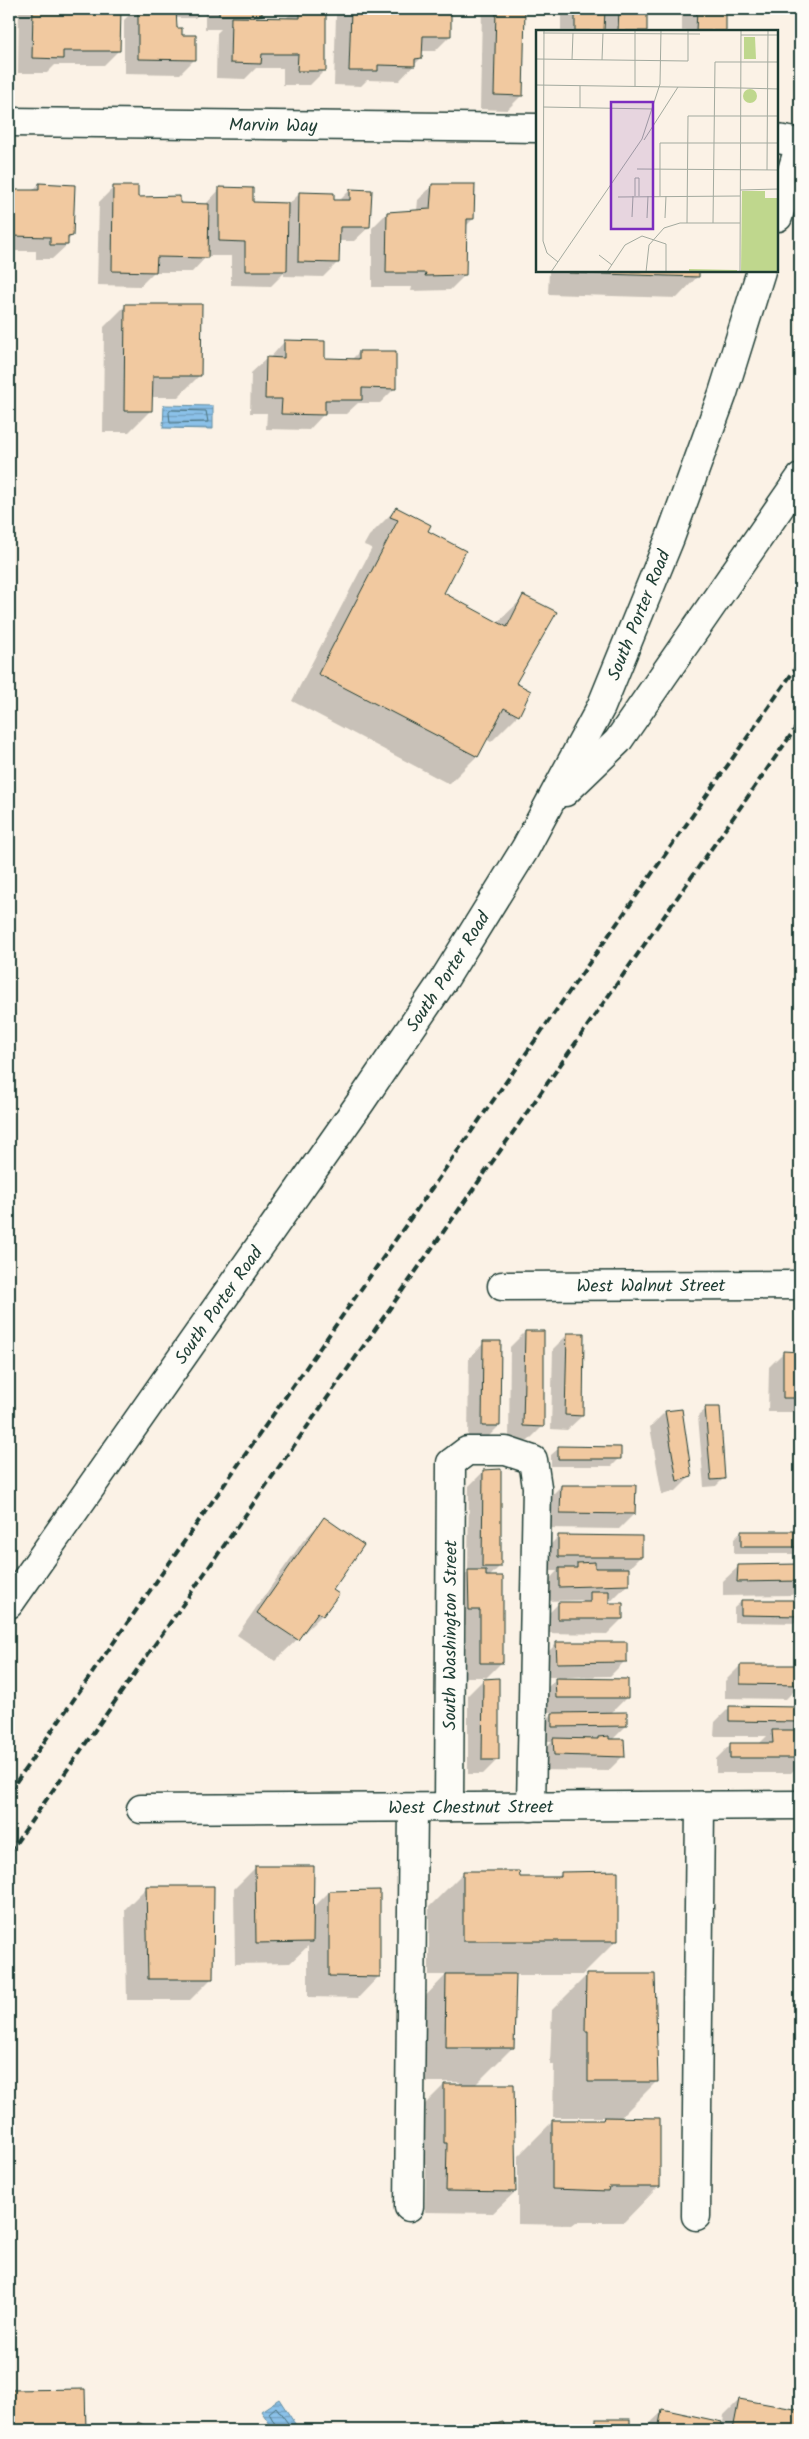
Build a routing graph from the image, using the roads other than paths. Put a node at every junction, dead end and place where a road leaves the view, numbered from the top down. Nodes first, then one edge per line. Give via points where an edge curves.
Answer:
1 (9, 122) edge
2 (536, 128) edge
3 (779, 139) edge
4 (800, 143) edge
5 (779, 214) edge
6 (761, 272) edge
7 (800, 478) edge
8 (547, 809) junction
9 (800, 1285) edge
10 (502, 1286) dead end
11 (9, 1604) edge
12 (800, 1805) edge
13 (700, 1806) junction
14 (449, 1807) junction
15 (531, 1807) junction
16 (413, 1808) junction
17 (141, 1809) dead end
18 (409, 2207) dead end
19 (696, 2216) dead end

1 - 2 street, Marvin Way
3 - 4 street
4 - 5 street
6 - 8 street, South Porter Road via 723,393 670,538 601,707
7 - 8 street via 618,741
8 - 11 street, South Porter Road via 445,978 355,1111
9 - 10 street, West Walnut Street
12 - 13 street, West Chestnut Street
13 - 15 street, West Chestnut Street
13 - 19 street
14 - 15 street, West Chestnut Street
14 - 15 street, South Washington Street via 451,1463 468,1451 506,1451 533,1460 537,1487
14 - 16 street, West Chestnut Street
16 - 17 street, West Chestnut Street
16 - 18 street

